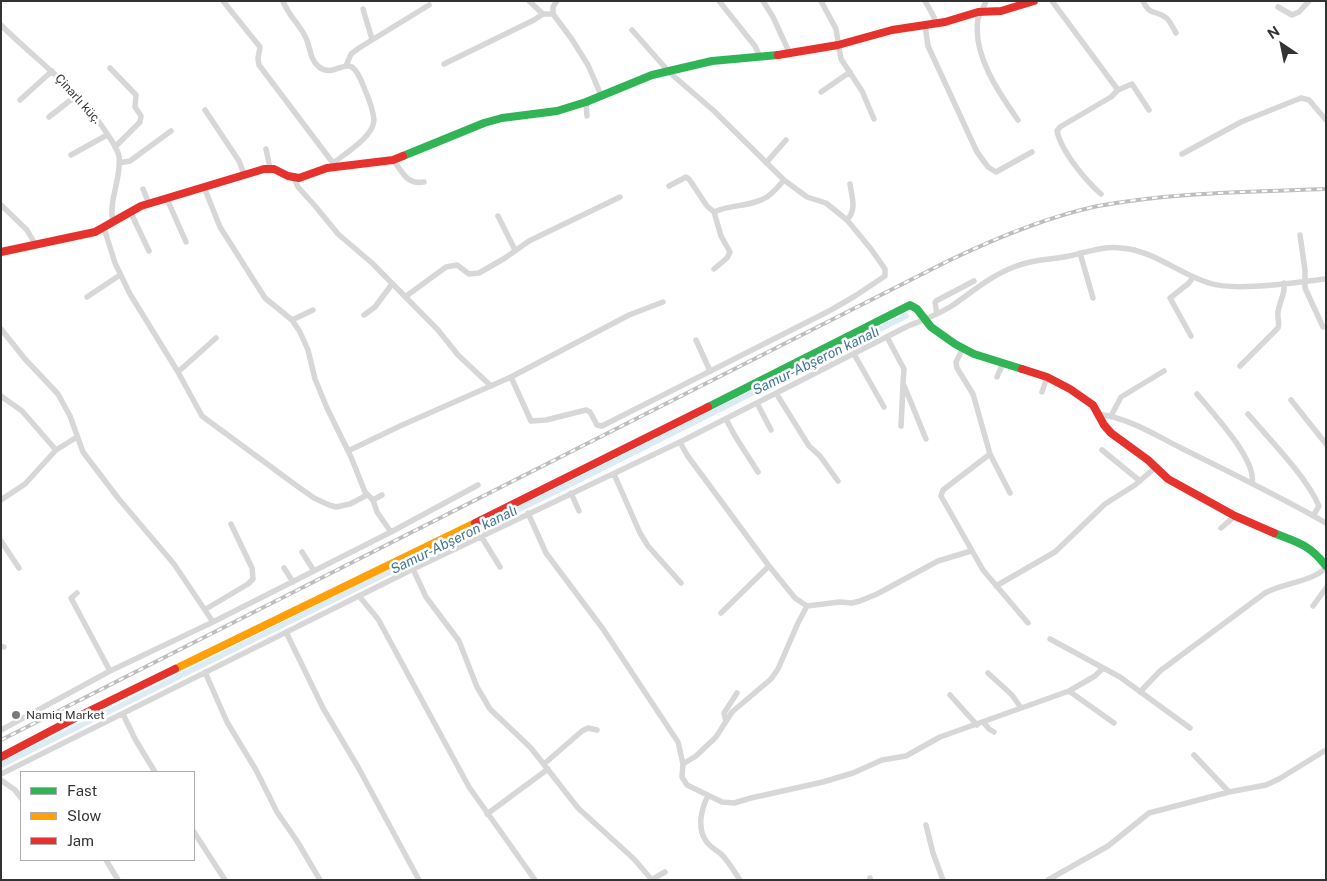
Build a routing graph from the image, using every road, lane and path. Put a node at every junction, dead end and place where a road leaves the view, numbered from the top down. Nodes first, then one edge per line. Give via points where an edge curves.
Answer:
1 (223, 1) edge
2 (283, 1) edge
3 (529, 1) edge
4 (556, 1) edge
5 (719, 1) edge
6 (763, 1) edge
7 (821, 1) edge
8 (926, 1) edge
9 (986, 1) edge
10 (1034, 1) edge
11 (1052, 1) edge
12 (1143, 1) edge
13 (1310, 1) edge
14 (429, 5) dead end
15 (1278, 8) dead end
16 (363, 9) dead end
17 (981, 12) junction
18 (543, 14) junction
19 (552, 14) junction
20 (935, 24) junction
21 (1, 25) edge
22 (925, 25) junction
23 (632, 30) dead end
24 (1176, 33) dead end
25 (372, 39) junction
26 (838, 46) junction
27 (790, 54) junction
28 (760, 57) junction
29 (444, 64) dead end
30 (346, 66) junction
31 (110, 68) dead end
32 (52, 71) junction
33 (668, 72) junction
34 (850, 72) junction
35 (1118, 90) junction
36 (821, 92) dead end
37 (77, 95) junction
38 (601, 95) junction
39 (20, 100) dead end
40 (586, 102) junction
41 (205, 110) dead end
42 (1149, 110) dead end
43 (587, 116) dead end
44 (49, 117) dead end
45 (874, 119) dead end
46 (1018, 120) dead end
47 (1326, 120) edge
48 (171, 130) dead end
49 (107, 134) junction
50 (786, 140) dead end
51 (115, 147) junction
52 (266, 149) dead end
53 (1032, 152) dead end
54 (72, 154) dead end
55 (1182, 154) dead end
56 (393, 160) junction
57 (119, 163) junction
58 (766, 163) junction
59 (333, 165) junction
60 (270, 168) junction
61 (244, 174) junction
62 (294, 178) junction
63 (784, 180) junction
64 (424, 182) dead end
65 (850, 184) dead end
66 (669, 186) dead end
67 (204, 187) junction
68 (143, 189) dead end
69 (1101, 194) dead end
70 (620, 197) dead end
71 (167, 199) junction
72 (149, 204) junction
73 (1, 205) edge
74 (130, 210) junction
75 (714, 212) junction
76 (498, 216) dead end
77 (847, 220) junction
78 (113, 221) junction
79 (104, 228) junction
80 (1300, 235) dead end
81 (186, 242) dead end
82 (34, 244) junction
83 (149, 250) dead end
84 (516, 250) junction
85 (1, 252) edge
86 (1080, 253) junction
87 (714, 269) dead end
88 (120, 275) junction
89 (1193, 277) junction
90 (1326, 279) edge
91 (974, 281) dead end
92 (1304, 281) junction
93 (1284, 283) junction
94 (392, 284) junction
95 (87, 297) dead end
96 (405, 297) junction
97 (1093, 298) dead end
98 (663, 302) dead end
99 (313, 310) dead end
100 (937, 314) junction
101 (364, 315) dead end
102 (292, 320) junction
103 (924, 320) junction
104 (1323, 327) dead end
105 (1, 329) edge
106 (1192, 336) dead end
107 (887, 337) junction
108 (216, 338) dead end
109 (696, 340) dead end
110 (963, 348) junction
111 (854, 354) junction
112 (1004, 363) junction
113 (1240, 366) dead end
114 (710, 371) junction
115 (1164, 371) dead end
116 (178, 372) junction
117 (511, 377) junction
118 (996, 377) dead end
119 (1047, 377) junction
120 (903, 383) junction
121 (491, 386) junction
122 (1042, 392) dead end
123 (776, 393) junction
124 (1197, 394) dead end
125 (1, 396) edge
126 (1291, 400) dead end
127 (757, 403) junction
128 (884, 407) dead end
129 (1098, 414) junction
130 (1248, 414) dead end
131 (1111, 416) junction
132 (726, 419) junction
133 (901, 426) dead end
134 (771, 430) dead end
135 (77, 436) junction
136 (926, 439) dead end
137 (680, 442) junction
138 (1326, 444) edge
139 (56, 450) junction
140 (1102, 450) dead end
141 (348, 451) junction
142 (990, 454) junction
143 (1156, 467) junction
144 (758, 472) dead end
145 (614, 474) junction
146 (838, 481) dead end
147 (1140, 481) junction
148 (1252, 483) junction
149 (478, 485) dead end
150 (1010, 493) dead end
151 (571, 494) junction
152 (367, 495) junction
153 (382, 495) dead end
154 (1, 500) edge
155 (373, 500) junction
156 (1326, 501) edge
157 (1319, 506) junction
158 (580, 511) dead end
159 (528, 513) junction
160 (1235, 516) junction
161 (1313, 516) junction
162 (1326, 523) edge
163 (231, 524) dead end
164 (1221, 528) dead end
165 (391, 532) junction
166 (482, 536) junction
167 (1, 541) edge
168 (971, 551) junction
169 (302, 552) dead end
170 (769, 566) junction
171 (500, 567) dead end
172 (1326, 567) edge
173 (19, 568) dead end
174 (284, 568) dead end
175 (413, 569) junction
176 (314, 571) junction
177 (293, 582) junction
178 (681, 583) dead end
179 (996, 586) junction
180 (1326, 588) edge
181 (77, 592) dead end
182 (359, 596) junction
183 (807, 606) junction
184 (1313, 606) dead end
185 (206, 609) junction
186 (721, 613) dead end
187 (214, 622) junction
188 (1028, 623) dead end
189 (286, 632) junction
190 (1050, 639) dead end
191 (1104, 668) junction
192 (110, 671) junction
193 (205, 672) junction
194 (988, 673) dead end
195 (1069, 691) junction
196 (1140, 692) junction
197 (737, 693) dead end
198 (950, 695) dead end
199 (1021, 708) junction
200 (123, 714) junction
201 (726, 722) junction
202 (984, 723) junction
203 (1114, 723) dead end
204 (977, 725) junction
205 (1190, 728) dead end
206 (1, 730) edge
207 (596, 730) dead end
208 (994, 732) dead end
209 (1326, 750) edge
210 (1194, 754) dead end
211 (1, 757) edge
212 (683, 764) junction
213 (546, 767) junction
214 (154, 771) edge
215 (1, 774) edge
216 (1, 780) edge
217 (1229, 792) junction
218 (708, 796) junction
219 (20, 797) edge
220 (487, 814) junction
221 (926, 825) dead end
222 (195, 834) edge
223 (107, 861) edge
224 (665, 872) dead end
225 (118, 880) edge
226 (224, 880) edge
227 (320, 880) edge
228 (419, 880) edge
229 (535, 880) edge
230 (652, 880) edge
231 (740, 880) edge
232 (943, 880) edge
233 (1048, 880) edge

1 - 59 street via 260,47 259,65
2 - 30 street via 306,38 316,64 326,70
3 - 18 street
4 - 19 street
5 - 28 street
6 - 27 street
7 - 26 street via 836,29
8 - 20 street
9 - 17 street
10 - 17 street via 1012,9
11 - 35 street
12 - 24 street via 1149,11 1167,18
13 - 15 street via 1292,15
14 - 25 street
16 - 25 street
17 - 20 street
17 - 46 street via 979,38 986,65 995,86
18 - 19 street
18 - 29 street
19 - 38 street via 588,65
20 - 22 street
21 - 32 street, Çinarlı küç.
22 - 26 street via 892,30
22 - 53 street via 928,46 977,152 988,168 996,172
23 - 33 street
25 - 30 street via 351,54
26 - 27 street
26 - 34 street via 841,59
27 - 28 street
28 - 33 street via 712,61
30 - 59 street via 358,76 374,120 364,138
31 - 51 street via 136,95 135,107 142,119
32 - 37 street, Çinarlı küç.
32 - 39 street
33 - 38 street
33 - 58 street via 714,111
34 - 36 street
34 - 45 street
35 - 42 street via 1132,84
35 - 69 street via 1057,131 1073,162
37 - 44 street
37 - 49 street, Çinarlı küç.
38 - 40 street
40 - 43 street
40 - 56 street via 557,112 484,123
41 - 61 street
47 - 55 street via 1309,100 1301,98 1241,122
48 - 57 street via 130,161
49 - 51 street, Çinarlı küç.
49 - 54 street
50 - 58 street
51 - 57 street, Çinarlı küç.
52 - 60 street
56 - 59 street
56 - 64 street via 414,184
57 - 78 street, Çinarlı küç.
58 - 63 street
59 - 62 street
60 - 61 street
60 - 62 street
61 - 67 street
62 - 94 street via 334,230
63 - 75 street via 763,199
63 - 77 street via 808,197 826,203
65 - 77 street via 854,210
66 - 75 street via 686,177
67 - 71 street
67 - 102 street via 220,227 265,298
68 - 72 street
70 - 84 street
71 - 72 street
71 - 81 street
72 - 74 street
73 - 82 street via 27,230
74 - 78 street
74 - 83 street
75 - 87 street via 730,252 728,258
76 - 84 street
77 - 114 street via 885,269 885,276 856,296
78 - 79 street
79 - 82 street
79 - 88 street
80 - 92 street
82 - 85 street
84 - 96 street via 479,273 469,274 457,265 446,267
86 - 89 street via 1124,248 1148,255
86 - 97 street
86 - 100 street via 1012,267
88 - 95 street
88 - 116 street
89 - 93 street via 1217,285
89 - 106 street via 1170,298
90 - 92 street
91 - 100 street via 936,301
92 - 93 street
92 - 104 street
93 - 113 street via 1278,328
94 - 96 street
94 - 101 street via 375,307
96 - 121 street
98 - 117 street via 602,328
99 - 102 street
100 - 103 street
102 - 141 street via 305,342 315,378
103 - 107 street
103 - 110 street
103 - 211 street via 913,305 903,308 662,431
105 - 135 street via 58,394
107 - 111 street
107 - 120 street via 904,369
108 - 116 street
109 - 114 street
110 - 112 street
110 - 142 street via 956,362 957,368 976,401
111 - 123 street
111 - 128 street
112 - 118 street
112 - 119 street
114 - 117 street via 600,427 586,410 532,421
115 - 131 street via 1121,397
116 - 152 street via 202,416 314,498 336,507
117 - 121 street
119 - 122 street
119 - 129 street via 1083,397
120 - 133 street
120 - 136 street
121 - 141 street
123 - 127 street
123 - 146 street via 809,446
124 - 148 street via 1243,454 1251,470
125 - 139 street via 22,411
126 - 138 street
127 - 132 street
127 - 134 street
129 - 131 street
129 - 143 street via 1111,433
130 - 157 street via 1304,481
131 - 148 street via 1145,428
132 - 137 street
132 - 144 street
135 - 139 street
135 - 185 street via 83,452 107,485 174,564
137 - 145 street
137 - 170 street
139 - 154 street via 25,484
140 - 147 street
141 - 152 street
142 - 150 street
142 - 168 street via 941,493
143 - 147 street
143 - 160 street via 1168,479
145 - 151 street
145 - 178 street via 640,533
147 - 179 street via 1105,504 1055,552
148 - 161 street
149 - 165 street
151 - 158 street
151 - 159 street
152 - 155 street
153 - 155 street
155 - 165 street
156 - 157 street
157 - 161 street
159 - 166 street
159 - 212 street via 546,553 678,742
160 - 164 street
160 - 172 street via 1308,547
161 - 162 street
163 - 185 street via 252,568 253,579
165 - 176 street
166 - 171 street
166 - 175 street
167 - 173 street
168 - 179 street
168 - 183 street via 938,561 860,602
169 - 176 street
170 - 183 street via 795,598
170 - 186 street
172 - 196 street via 1315,575 1265,593 1160,671
174 - 177 street
175 - 182 street
175 - 213 street via 426,597 459,641 477,687 490,709 525,741
176 - 177 street
177 - 187 street
179 - 188 street
180 - 184 street
181 - 192 street via 71,598
182 - 189 street
182 - 220 street via 378,619 469,787
183 - 201 street via 778,669 732,712
185 - 187 street
187 - 192 street
189 - 193 street
189 - 228 street via 323,708
190 - 191 street
191 - 195 street
191 - 196 street
192 - 206 street
193 - 200 street
193 - 227 street via 227,722 277,812
194 - 199 street
195 - 199 street
195 - 203 street
196 - 205 street
197 - 201 street via 724,713
198 - 204 street
199 - 202 street
200 - 214 street
200 - 215 street
201 - 212 street via 696,756
202 - 204 street
202 - 208 street
204 - 218 street via 929,742 906,756 882,760 822,782 728,804
207 - 213 street via 582,730
209 - 217 street via 1272,782
210 - 217 street
212 - 218 street via 684,782
213 - 220 street
213 - 230 street via 578,808
216 - 219 street
217 - 233 street via 1149,813 1108,846
218 - 231 street via 702,810 703,836
220 - 229 street
221 - 232 street via 932,853
222 - 226 street
223 - 225 street
224 - 230 street

